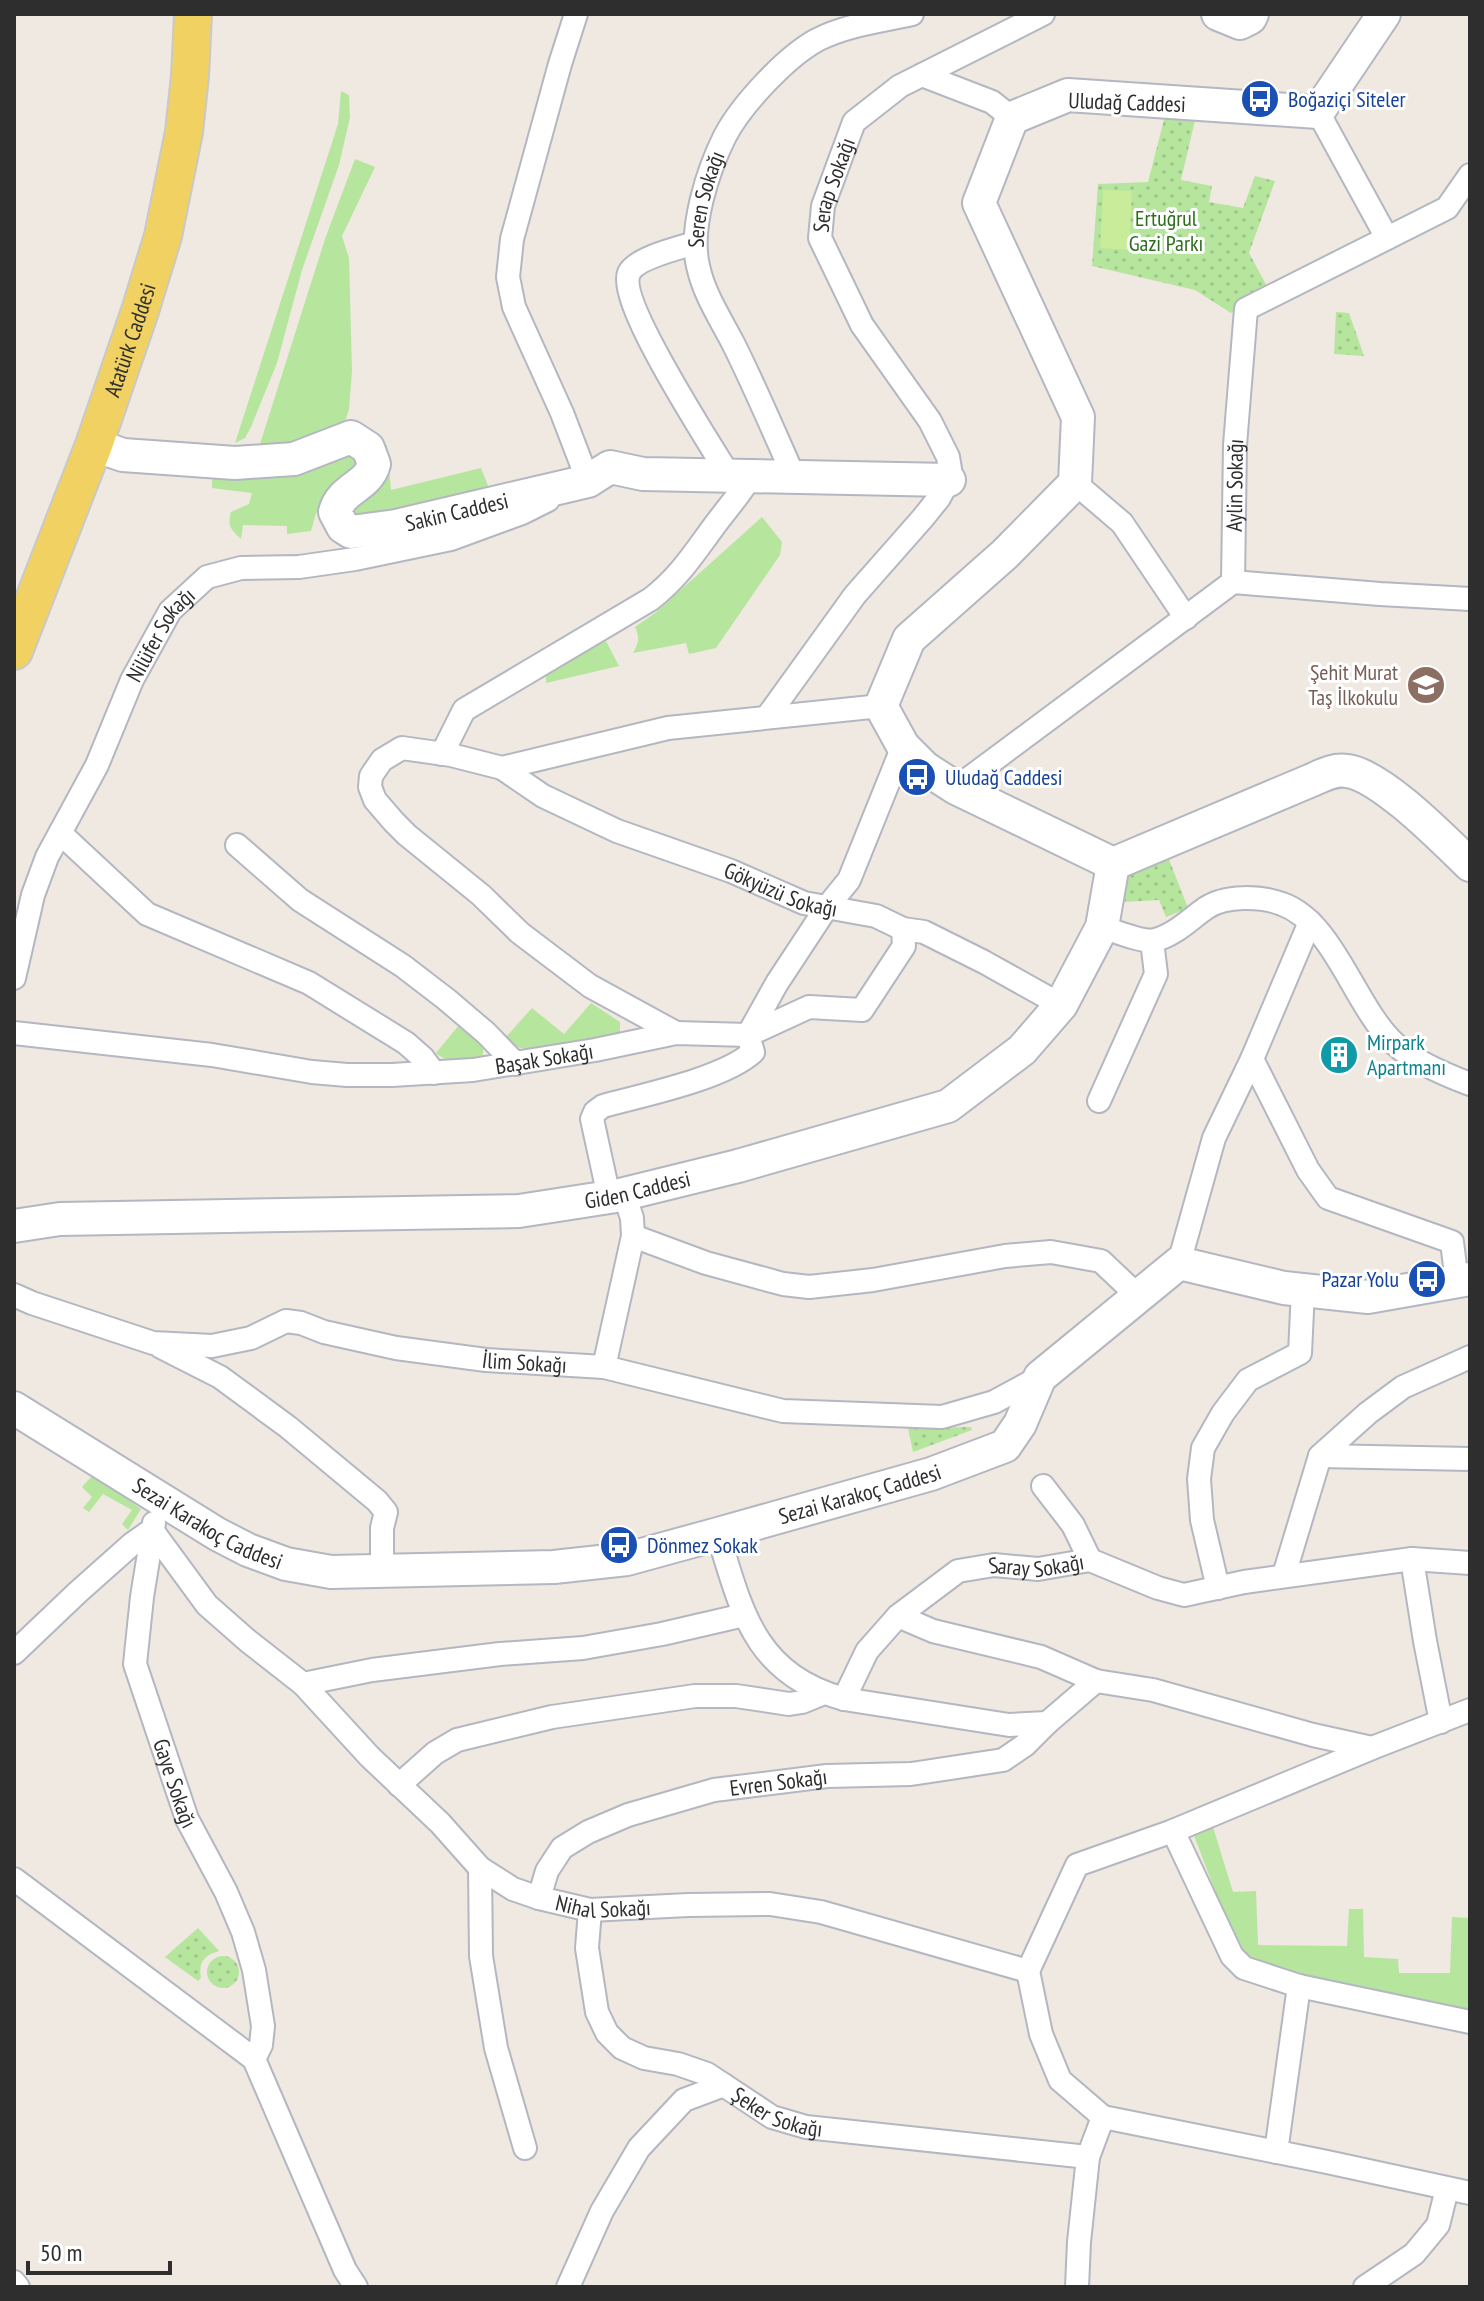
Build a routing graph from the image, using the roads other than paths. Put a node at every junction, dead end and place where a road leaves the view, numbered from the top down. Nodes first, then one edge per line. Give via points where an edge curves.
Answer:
1 (172, 14) edge
2 (193, 14) edge
3 (576, 14) edge
4 (912, 14) edge
5 (1043, 14) edge
6 (1218, 14) edge
7 (1252, 14) edge
8 (1384, 14) edge
9 (922, 75) junction
10 (1318, 112) junction
11 (1012, 118) junction
12 (1470, 175) edge
13 (1387, 238) junction
14 (695, 243) junction
15 (84, 440) junction
16 (739, 475) junction
17 (794, 477) junction
18 (949, 480) junction
19 (588, 481) junction
20 (1075, 483) junction
21 (1233, 582) junction
22 (14, 587) edge
23 (1470, 599) edge
24 (1186, 618) junction
25 (14, 651) edge
26 (881, 706) junction
27 (767, 717) junction
28 (903, 746) junction
29 (442, 754) junction
30 (502, 768) junction
31 (956, 788) junction
32 (60, 833) junction
33 (237, 845) dead end
34 (1113, 864) junction
35 (1470, 865) edge
36 (827, 907) junction
37 (1310, 922) junction
38 (1102, 927) junction
39 (903, 929) junction
40 (1152, 941) junction
41 (14, 978) edge
42 (1061, 1005) junction
43 (14, 1033) edge
44 (676, 1033) junction
45 (748, 1035) junction
46 (1252, 1059) junction
47 (516, 1064) junction
48 (434, 1073) junction
49 (1470, 1084) edge
50 (1099, 1101) dead end
51 (616, 1195) junction
52 (14, 1226) edge
53 (633, 1236) junction
54 (1179, 1263) junction
55 (1463, 1280) edge
56 (1303, 1290) junction
57 (14, 1295) edge
58 (1138, 1296) junction
59 (153, 1343) junction
60 (1470, 1357) edge
61 (604, 1367) junction
62 (1040, 1377) junction
63 (14, 1408) edge
64 (1320, 1456) junction
65 (1470, 1459) edge
66 (1043, 1486) dead end
67 (161, 1499) junction
68 (152, 1530) junction
69 (718, 1534) junction
70 (1412, 1559) junction
71 (1090, 1560) junction
72 (1470, 1563) edge
73 (382, 1571) junction
74 (1284, 1575) junction
75 (1218, 1588) junction
76 (744, 1615) junction
77 (898, 1616) junction
78 (14, 1653) edge
79 (1096, 1681) junction
80 (303, 1684) junction
81 (834, 1696) junction
82 (1470, 1710) edge
83 (1441, 1722) junction
84 (1047, 1723) junction
85 (1372, 1748) junction
86 (399, 1785) junction
87 (1173, 1831) junction
88 (480, 1868) junction
89 (14, 1879) edge
90 (539, 1898) junction
91 (590, 1910) junction
92 (1028, 1971) junction
93 (1299, 1986) junction
94 (1470, 2022) edge
95 (254, 2059) junction
96 (724, 2085) junction
97 (1103, 2117) junction
98 (525, 2148) dead end
99 (1276, 2152) junction
100 (1088, 2157) junction
101 (1447, 2189) junction
102 (1470, 2193) edge
103 (14, 2282) edge
104 (18, 2287) edge
105 (356, 2287) edge
106 (568, 2287) edge
107 (1077, 2287) edge
108 (1365, 2287) edge

1 - 15 main road, Atatürk Caddesi via 153,169 123,293 89,397
2 - 15 main road, Atatürk Caddesi via 184,132 163,236 140,311
3 - 19 street via 512,239 508,277 519,320
4 - 14 street, Seren Sokağı via 818,39 769,80 726,135 701,206
5 - 9 street, Serap Sokağı
6 - 7 street via 1240,23
8 - 10 street
9 - 11 street via 992,102
9 - 18 street, Serap Sokağı via 854,122 823,206 820,238 862,325 930,421 948,457
10 - 11 street, Uludağ Caddesi via 1068,95
10 - 13 street
11 - 20 street via 979,203 1078,417
12 - 13 street, Aylin Sokağı via 1447,208
13 - 21 street, Aylin Sokağı via 1246,309 1235,445
14 - 16 street via 639,262 630,270 630,296 651,344
14 - 17 street, Seren Sokağı via 706,293
15 - 19 street, Sakin Caddesi via 123,455 235,463 294,459 351,437 368,448 374,464 368,479 337,503 335,512 351,532
15 - 22 main road, Atatürk Caddesi
15 - 25 main road, Atatürk Caddesi
16 - 17 street, Sakin Caddesi
16 - 19 street, Sakin Caddesi via 643,474 610,467
16 - 29 street via 738,497 667,586 464,710
17 - 18 street, Sakin Caddesi
18 - 27 street via 922,519 871,573
19 - 32 street, Nilüfer Sokağı via 451,539 355,559 241,568 207,577 170,611
20 - 24 street via 1122,523
20 - 26 street via 909,639
21 - 23 street
21 - 24 street
24 - 31 street
26 - 27 street
26 - 28 street
27 - 30 street via 668,728
28 - 31 street
28 - 36 street via 849,880
29 - 30 street
29 - 44 street via 402,748 382,760 371,776 375,800 407,835 520,933 590,986
30 - 36 street, Gökyüzü Sokağı via 543,796 617,831 804,903
31 - 34 street
32 - 41 street, Nilüfer Sokağı via 33,895
32 - 48 street via 147,914 309,983 406,1043
33 - 47 street via 300,900 446,999
34 - 35 street via 1346,770 1393,796
34 - 38 street, Giden Caddesi
36 - 39 street, Gökyüzü Sokağı via 876,916
36 - 45 street
37 - 40 street via 1285,904 1250,896 1210,905 1176,931
37 - 46 street
37 - 49 street via 1341,963 1371,1018 1396,1046
38 - 40 street
38 - 42 street, Giden Caddesi
39 - 42 street, Gökyüzü Sokağı via 924,932
39 - 45 street via 904,946 862,1010 809,1007
40 - 50 street via 1156,974
42 - 51 street, Giden Caddesi via 1022,1050 948,1106
43 - 48 street, Başak Sokağı via 312,1072
44 - 45 street, Başak Sokağı
44 - 47 street, Başak Sokağı
45 - 51 street via 753,1052 743,1061 595,1112 592,1119
46 - 54 street via 1214,1138
46 - 55 street via 1308,1170 1328,1198 1452,1242
47 - 48 street, Başak Sokağı
51 - 52 street, Giden Caddesi via 519,1211 60,1219
51 - 53 street via 632,1218
53 - 58 street via 706,1263 809,1287 1051,1252 1101,1261
53 - 61 street
54 - 56 street
54 - 58 street, Sezai Karakoç Caddesi
55 - 56 street via 1368,1297
56 - 75 street via 1300,1353 1248,1380 1203,1448 1202,1520
57 - 59 street, İlim Sokağı
58 - 62 street, Sezai Karakoç Caddesi
59 - 61 street, İlim Sokağı via 212,1346 251,1338 286,1321 396,1348
59 - 73 street via 220,1377 377,1501 386,1512
60 - 64 street via 1403,1387
61 - 62 street, İlim Sokağı via 783,1411 862,1416 942,1417 994,1402
62 - 69 street, Sezai Karakoç Caddesi via 1005,1446 931,1474
63 - 67 street, Sezai Karakoç Caddesi
64 - 65 street
64 - 74 street
66 - 71 street via 1073,1525
67 - 68 street, Gaye Sokağı
67 - 73 street, Sezai Karakoç Caddesi via 248,1550 286,1564 331,1572
68 - 78 street
68 - 80 street, Nihal Sokağı via 207,1605
68 - 95 street, Gaye Sokağı via 135,1664 187,1819 243,1932 263,2026
69 - 73 street, Sezai Karakoç Caddesi via 627,1559 554,1567
69 - 76 street
70 - 72 street, Saray Sokağı
70 - 74 street, Saray Sokağı
70 - 83 street
71 - 75 street, Saray Sokağı via 1184,1595
71 - 77 street, Saray Sokağı via 1038,1569 994,1565 958,1571
74 - 75 street, Saray Sokağı
76 - 80 street via 583,1648 372,1670
76 - 81 street via 782,1668
77 - 79 street via 933,1631 1041,1657
77 - 81 street, Saray Sokağı
79 - 84 street, Evren Sokağı
79 - 85 street via 1153,1690
80 - 86 street, Nihal Sokağı
81 - 84 street via 1009,1725
81 - 86 street via 789,1704 695,1696 552,1717 457,1740
82 - 83 street
83 - 85 street
84 - 90 street, Evren Sokağı via 1003,1760 911,1774 827,1776 714,1790 628,1815 562,1848 547,1871
85 - 87 street
86 - 88 street, Nihal Sokağı
87 - 92 street via 1077,1865
87 - 93 street via 1232,1956 1244,1968
88 - 90 street, Nihal Sokağı
88 - 98 street via 481,1956 496,2048
89 - 95 street
90 - 91 street, Nihal Sokağı
91 - 92 street, Nihal Sokağı via 770,1904 821,1912
91 - 96 street, Şeker Sokağı via 587,1948 597,2012 607,2033 622,2048 644,2058 678,2064
92 - 97 street via 1041,2034 1060,2080
93 - 94 street
93 - 99 street
95 - 105 street
96 - 100 street, Şeker Sokağı via 772,2117 806,2127
96 - 106 street via 684,2100 639,2148 602,2211
97 - 99 street
97 - 100 street
99 - 101 street
100 - 107 street
101 - 102 street
101 - 108 street via 1438,2225 1414,2254
103 - 104 street

